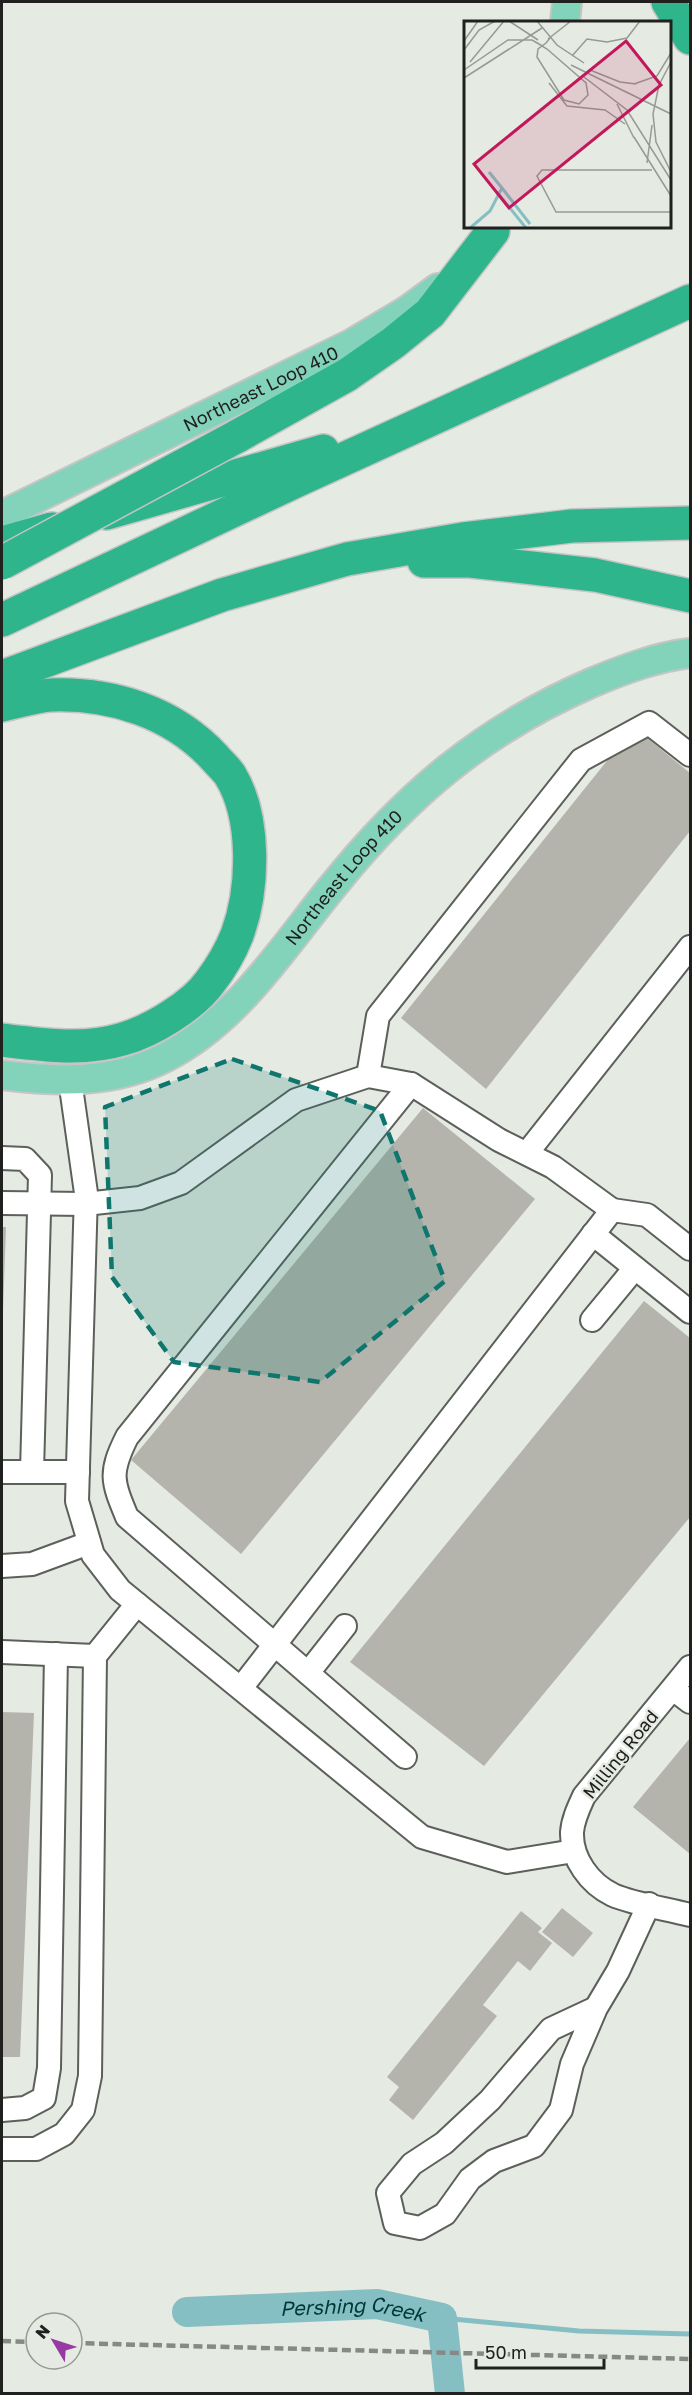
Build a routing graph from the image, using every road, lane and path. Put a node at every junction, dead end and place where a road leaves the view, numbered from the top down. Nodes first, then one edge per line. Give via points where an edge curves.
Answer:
1 (567, 2) edge
2 (668, 2) edge
3 (566, 21) edge
4 (690, 38) edge
5 (494, 229) edge
6 (690, 301) edge
7 (437, 417) junction
8 (2, 515) edge
9 (690, 523) edge
10 (2, 543) edge
11 (348, 559) junction
12 (2, 563) edge
13 (690, 596) edge
14 (2, 620) edge
15 (690, 653) edge
16 (2, 676) edge
17 (2, 705) edge
18 (690, 755) edge
19 (690, 947) edge
20 (2, 1040) edge
21 (2, 1075) edge
22 (368, 1076) junction
23 (70, 1080) junction
24 (411, 1084) junction
25 (527, 1153) junction
26 (2, 1158) edge
27 (2, 1203) edge
28 (39, 1203) junction
29 (85, 1204) junction
30 (612, 1210) junction
31 (593, 1234) junction
32 (690, 1249) edge
33 (635, 1268) junction
34 (690, 1312) edge
35 (592, 1320) dead end
36 (2, 1472) edge
37 (32, 1472) junction
38 (78, 1472) junction
39 (89, 1543) junction
40 (2, 1566) edge
41 (137, 1604) junction
42 (345, 1626) dead end
43 (274, 1644) junction
44 (2, 1652) edge
45 (56, 1654) junction
46 (95, 1656) junction
47 (690, 1667) edge
48 (308, 1673) junction
49 (240, 1688) junction
50 (682, 1696) edge
51 (405, 1757) dead end
52 (574, 1851) junction
53 (648, 1904) junction
54 (690, 1915) edge
55 (596, 2008) junction
56 (2, 2110) edge
57 (2, 2149) edge

1 - 3 main road
2 - 4 highway
5 - 8 main road, Northeast Loop 410 via 440,287 353,343
5 - 12 highway, bridge via 430,313 347,375
6 - 7 highway
7 - 10 highway
7 - 14 highway
9 - 11 highway via 572,526 463,539
11 - 13 highway via 470,561 595,575
11 - 16 highway via 222,595
15 - 23 main road, Northeast Loop 410 via 622,670 564,695 500,730 447,767 398,813 238,1003 202,1034 166,1057 128,1073
17 - 20 highway via 48,695 90,696 163,717 201,743 230,775 246,811 249,856 247,895 237,935 209,984 181,1009 124,1039 85,1047
18 - 22 street via 649,723 580,760 378,1016
19 - 25 street
21 - 23 main road, Northeast Loop 410
22 - 24 street
22 - 29 street via 296,1100 181,1183 140,1198
23 - 29 street
24 - 25 street via 499,1140
24 - 43 street via 127,1437 115,1461 114,1486 127,1517
25 - 30 street
26 - 28 street via 25,1159 40,1175
27 - 28 street
28 - 29 street
28 - 37 street
29 - 38 street
30 - 31 street
30 - 32 street via 647,1215
31 - 33 street
31 - 43 street
33 - 34 street
33 - 35 street
36 - 37 street
37 - 38 street
38 - 39 street via 77,1501
39 - 40 street via 32,1564
39 - 41 street via 93,1555 120,1590
41 - 46 street
41 - 49 street
42 - 48 street
43 - 48 street
43 - 49 street
44 - 45 street
45 - 46 street
45 - 56 street via 49,2068 44,2098 25,2108
46 - 57 street via 90,2076 83,2110 64,2134 36,2150
47 - 50 street, Milling Road
48 - 51 street
49 - 52 street via 422,1837 507,1862
50 - 52 street, Milling Road via 584,1796 572,1832
52 - 53 street via 597,1886 615,1896
53 - 54 street
53 - 55 street via 618,1971
55 - 55 street via 572,2064 561,2110 534,2146 494,2161 470,2179 445,2214 420,2228 395,2223 388,2193 412,2164 444,2143 490,2100 551,2029

